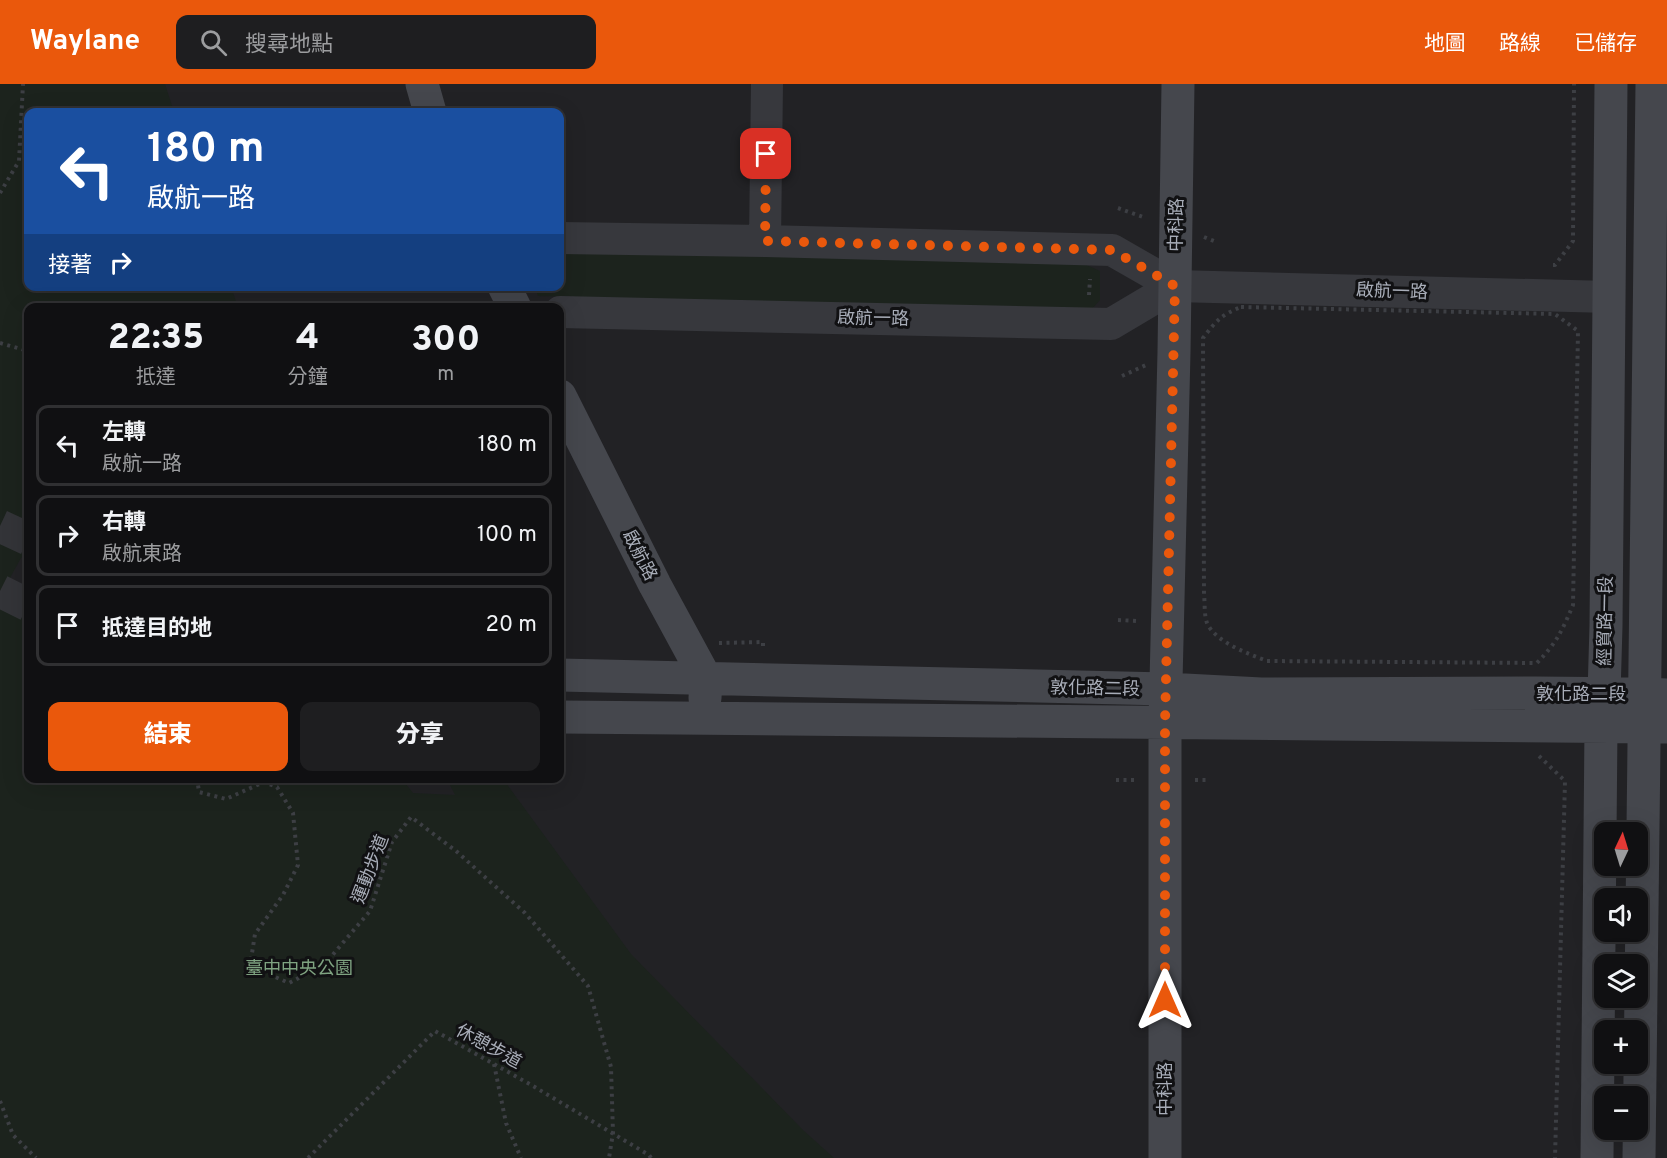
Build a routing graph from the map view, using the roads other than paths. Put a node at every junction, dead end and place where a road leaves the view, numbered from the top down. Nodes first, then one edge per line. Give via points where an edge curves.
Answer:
1 (422, 84) edge
2 (767, 84) edge
3 (1178, 84) edge
4 (1611, 84) edge
5 (1652, 84) edge
6 (429, 108) edge
7 (564, 238) edge
8 (765, 241) junction
9 (1175, 286) junction
10 (1609, 297) junction
11 (564, 312) edge
12 (564, 404) edge
13 (564, 675) edge
14 (706, 679) junction
15 (1166, 689) junction
16 (1604, 694) junction
17 (1656, 694) edge
18 (564, 717) edge
19 (703, 717) junction
20 (1165, 723) junction
21 (1601, 727) junction
22 (1655, 727) edge
23 (1165, 1158) edge
24 (1597, 1158) edge
25 (1640, 1158) edge

1 - 6 street
2 - 8 street
3 - 9 street, 中科路
4 - 10 street, 經貿路一段
5 - 17 street
7 - 8 street, 啟航一路
8 - 9 street, 啟航一路 via 1112,250
9 - 10 street, 啟航一路
9 - 11 street, 啟航一路 via 1111,324
9 - 15 street, 中科路
10 - 16 street, 經貿路一段
12 - 14 street, 啟航路
13 - 14 street, 敦化路二段
14 - 15 street, 敦化路二段
14 - 19 street
15 - 16 street, 敦化路二段 via 1261,694
15 - 20 street, 中科路
16 - 17 street, 敦化路二段
16 - 21 street, 經貿路一段
17 - 22 street
18 - 19 street, 敦化路二段
19 - 20 street, 敦化路二段
20 - 21 street, 敦化路二段
20 - 23 street, 中科路
21 - 22 street, 敦化路二段
21 - 24 street, 經貿路一段
22 - 25 street

